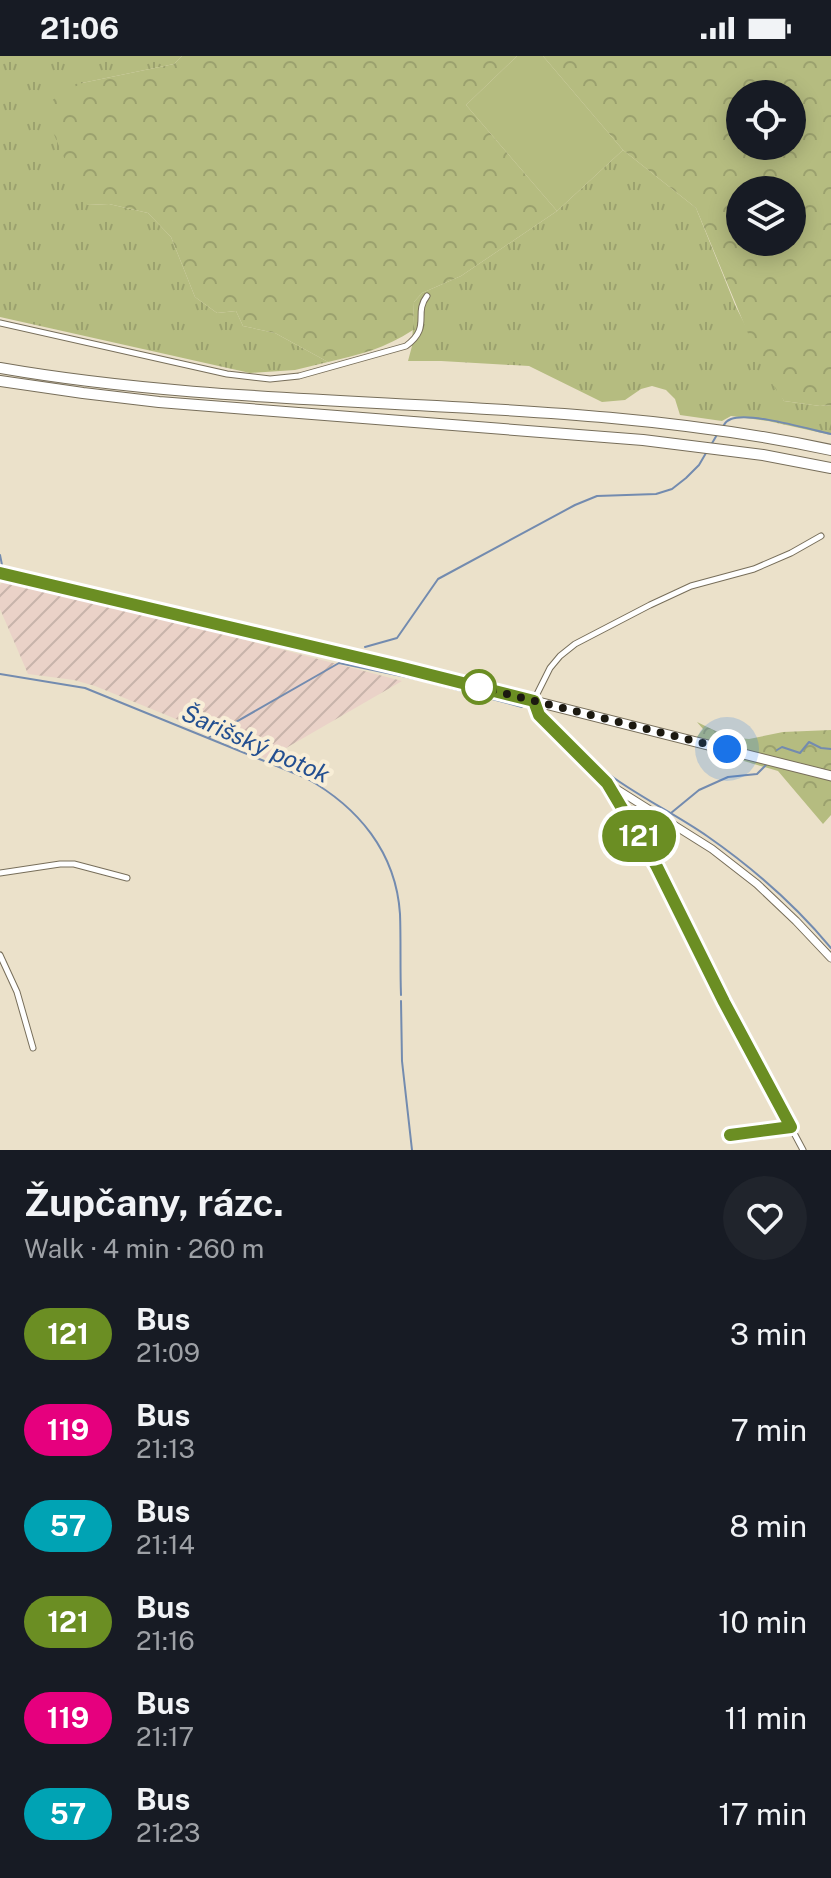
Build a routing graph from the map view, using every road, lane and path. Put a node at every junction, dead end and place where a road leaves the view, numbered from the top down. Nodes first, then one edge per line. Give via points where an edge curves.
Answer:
1 (427, 296) dead end
2 (0, 323) edge
3 (0, 368) edge
4 (0, 381) edge
5 (831, 450) edge
6 (831, 468) edge
7 (821, 536) dead end
8 (0, 573) edge
9 (534, 701) junction
10 (831, 776) edge
11 (607, 783) junction
12 (0, 873) edge
13 (127, 878) dead end
14 (0, 955) edge
15 (831, 958) edge
16 (33, 1048) dead end
17 (791, 1127) junction
18 (730, 1135) dead end
19 (803, 1150) edge

1 - 2 street via 420,331 406,346 284,379 227,374
3 - 5 highway via 205,392 644,421
4 - 6 highway via 159,402 643,440
7 - 9 street via 754,569 691,586 575,644 550,668
8 - 9 main road
9 - 10 main road
9 - 11 street via 539,715
11 - 15 street via 757,884
11 - 17 street via 657,867
12 - 13 street via 74,864
14 - 16 street
17 - 18 street
17 - 19 street

